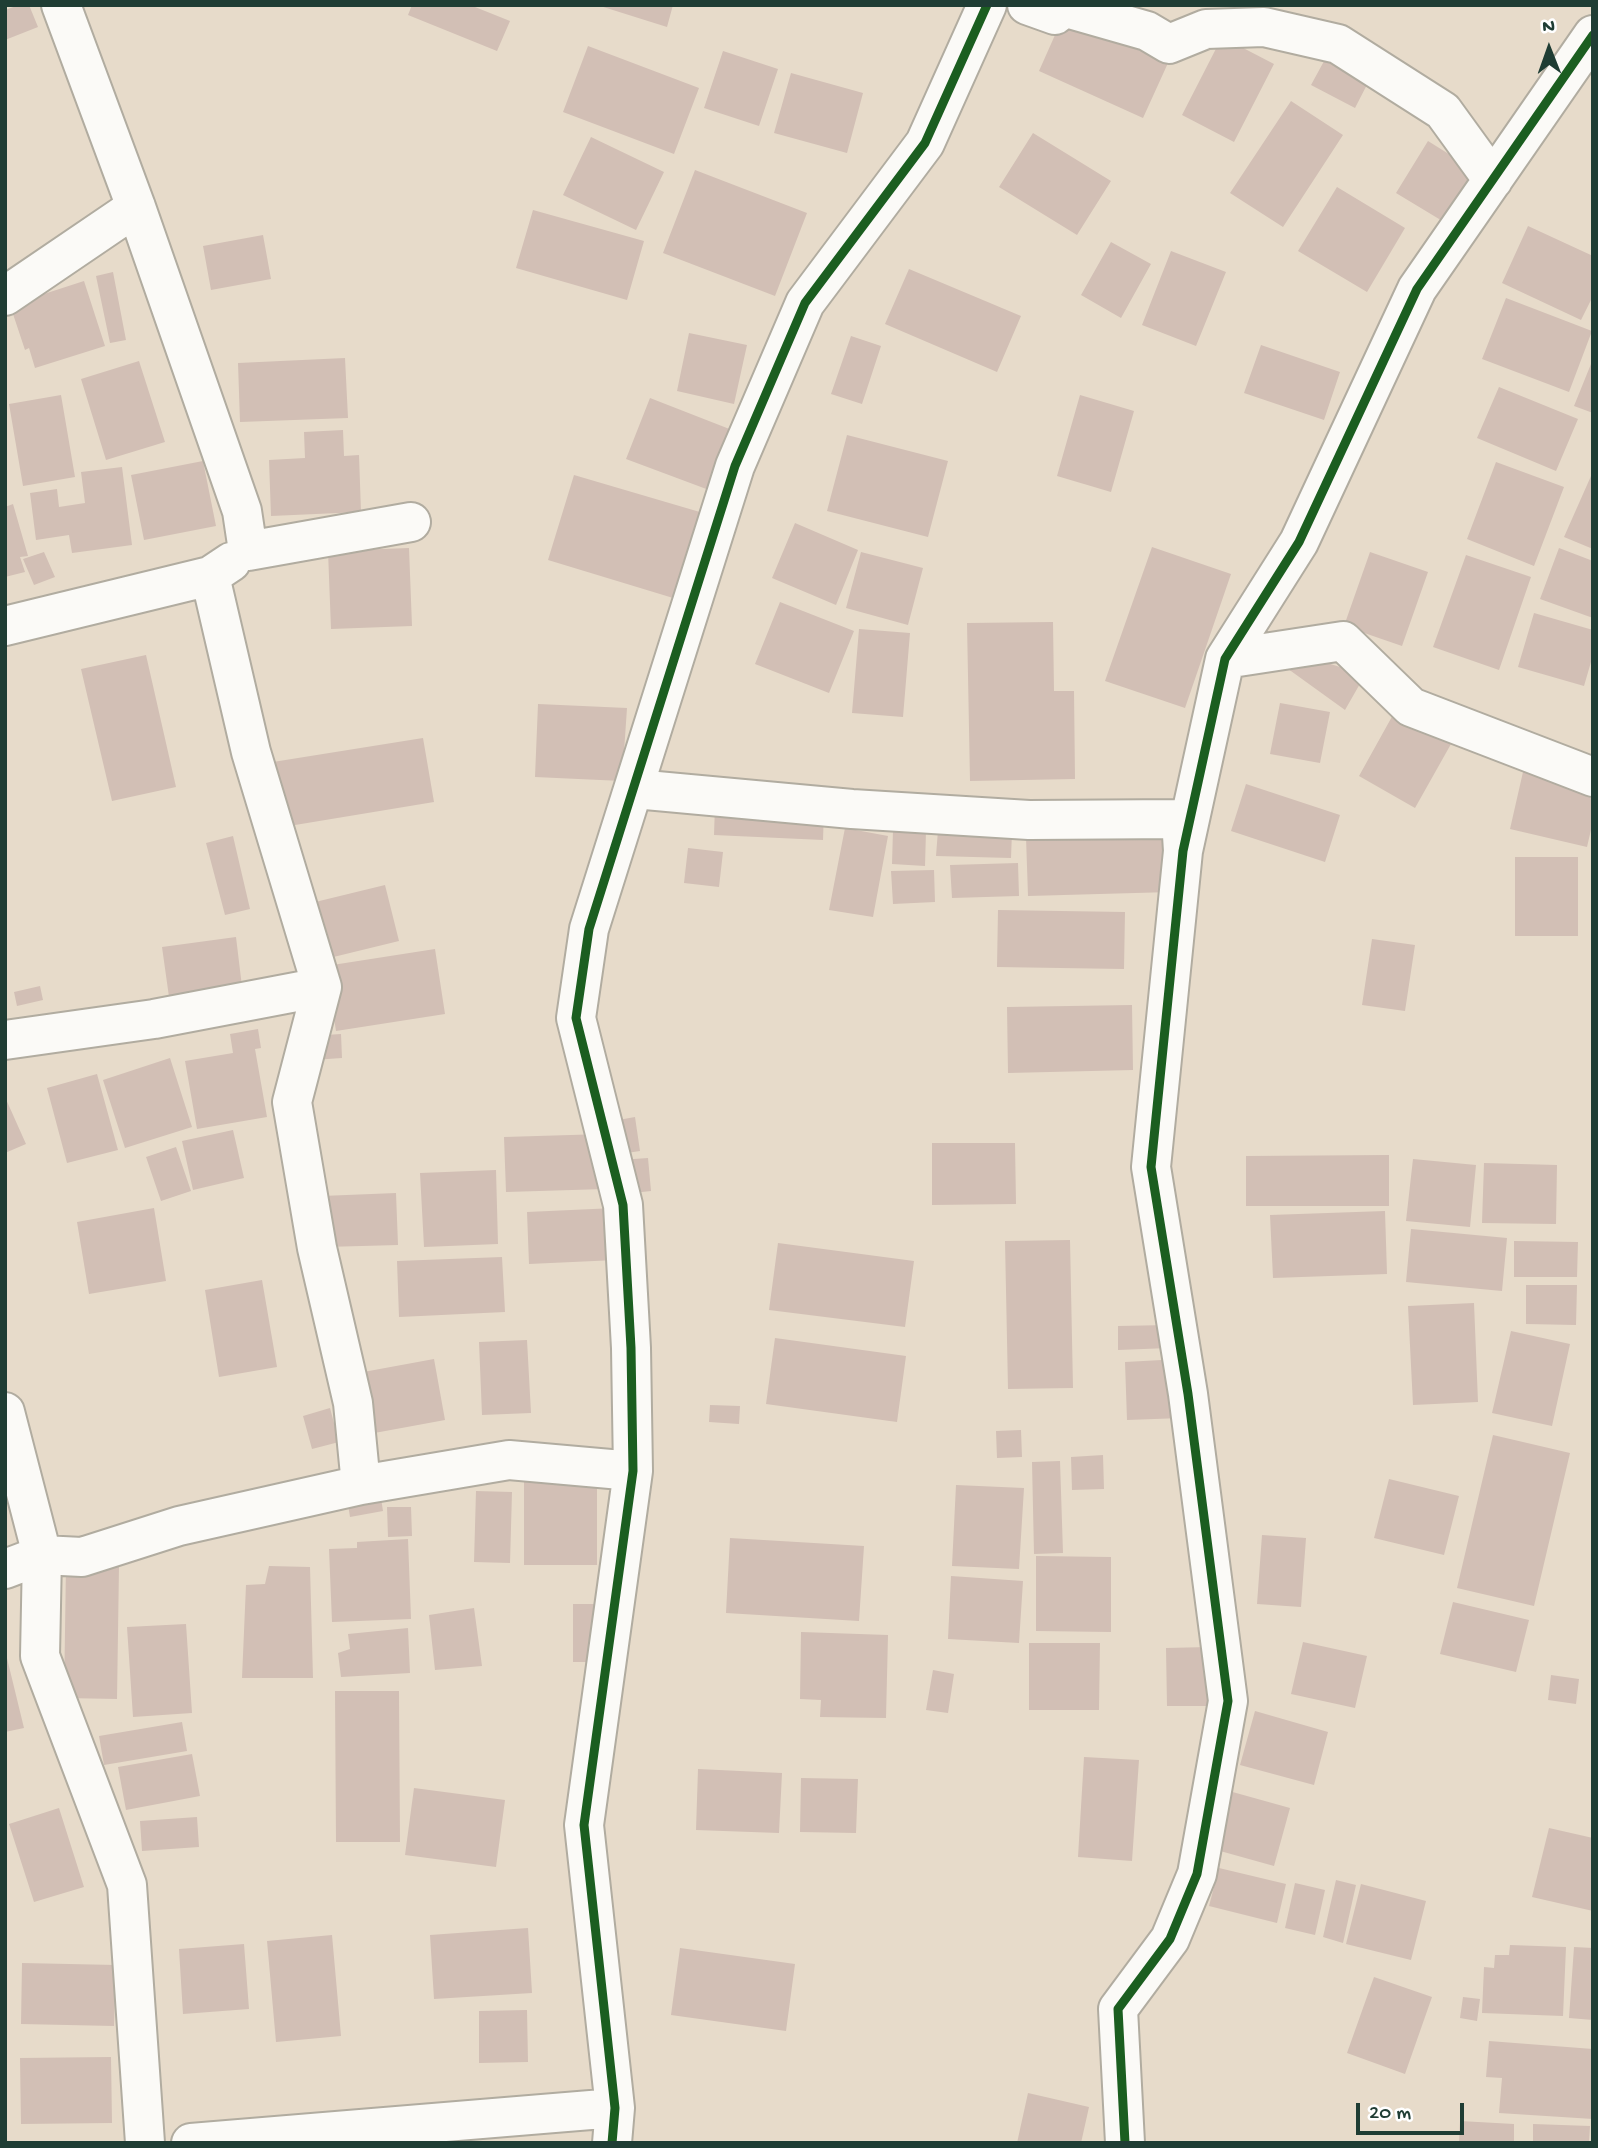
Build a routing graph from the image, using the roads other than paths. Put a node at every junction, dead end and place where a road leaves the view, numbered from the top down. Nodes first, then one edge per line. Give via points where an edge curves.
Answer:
1 (61, 5) edge
2 (987, 5) edge
3 (1027, 5) edge
4 (1593, 35) edge
5 (1493, 180) junction
6 (136, 207) junction
7 (5, 296) edge
8 (411, 522) dead end
9 (248, 551) junction
10 (210, 576) junction
11 (5, 626) edge
12 (1224, 659) junction
13 (1593, 777) edge
14 (635, 789) junction
15 (1183, 851) junction
16 (322, 987) junction
17 (5, 1040) edge
18 (5, 1412) edge
19 (633, 1471) junction
20 (361, 1485) junction
21 (42, 1555) junction
22 (5, 1569) edge
23 (613, 2125) edge
24 (145, 2143) edge
25 (191, 2143) edge
26 (1125, 2143) edge

1 - 6 street
2 - 14 street via 925,144 805,303 735,466
3 - 5 street via 1055,16 1063,8 1147,31 1169,44 1206,29 1264,27 1338,44 1443,111
4 - 5 street
5 - 12 street via 1417,289 1298,542
6 - 7 street
6 - 9 street via 242,511
8 - 9 street
9 - 10 street
10 - 11 street
10 - 16 street via 251,752
12 - 13 street via 1343,641 1411,707
12 - 15 street
14 - 15 street via 1029,820 1181,819
14 - 19 street via 589,929 576,1018 623,1205
15 - 26 street via 1151,1167 1188,1394 1228,1701 1197,1874 1170,1939 1118,2009
16 - 17 street via 154,1019
16 - 20 street via 292,1102 317,1248 353,1403
18 - 21 street
19 - 20 street via 509,1460
19 - 23 street via 584,1825
20 - 21 street via 179,1527 82,1557
21 - 22 street
21 - 24 street via 40,1656 127,1885
23 - 25 street

